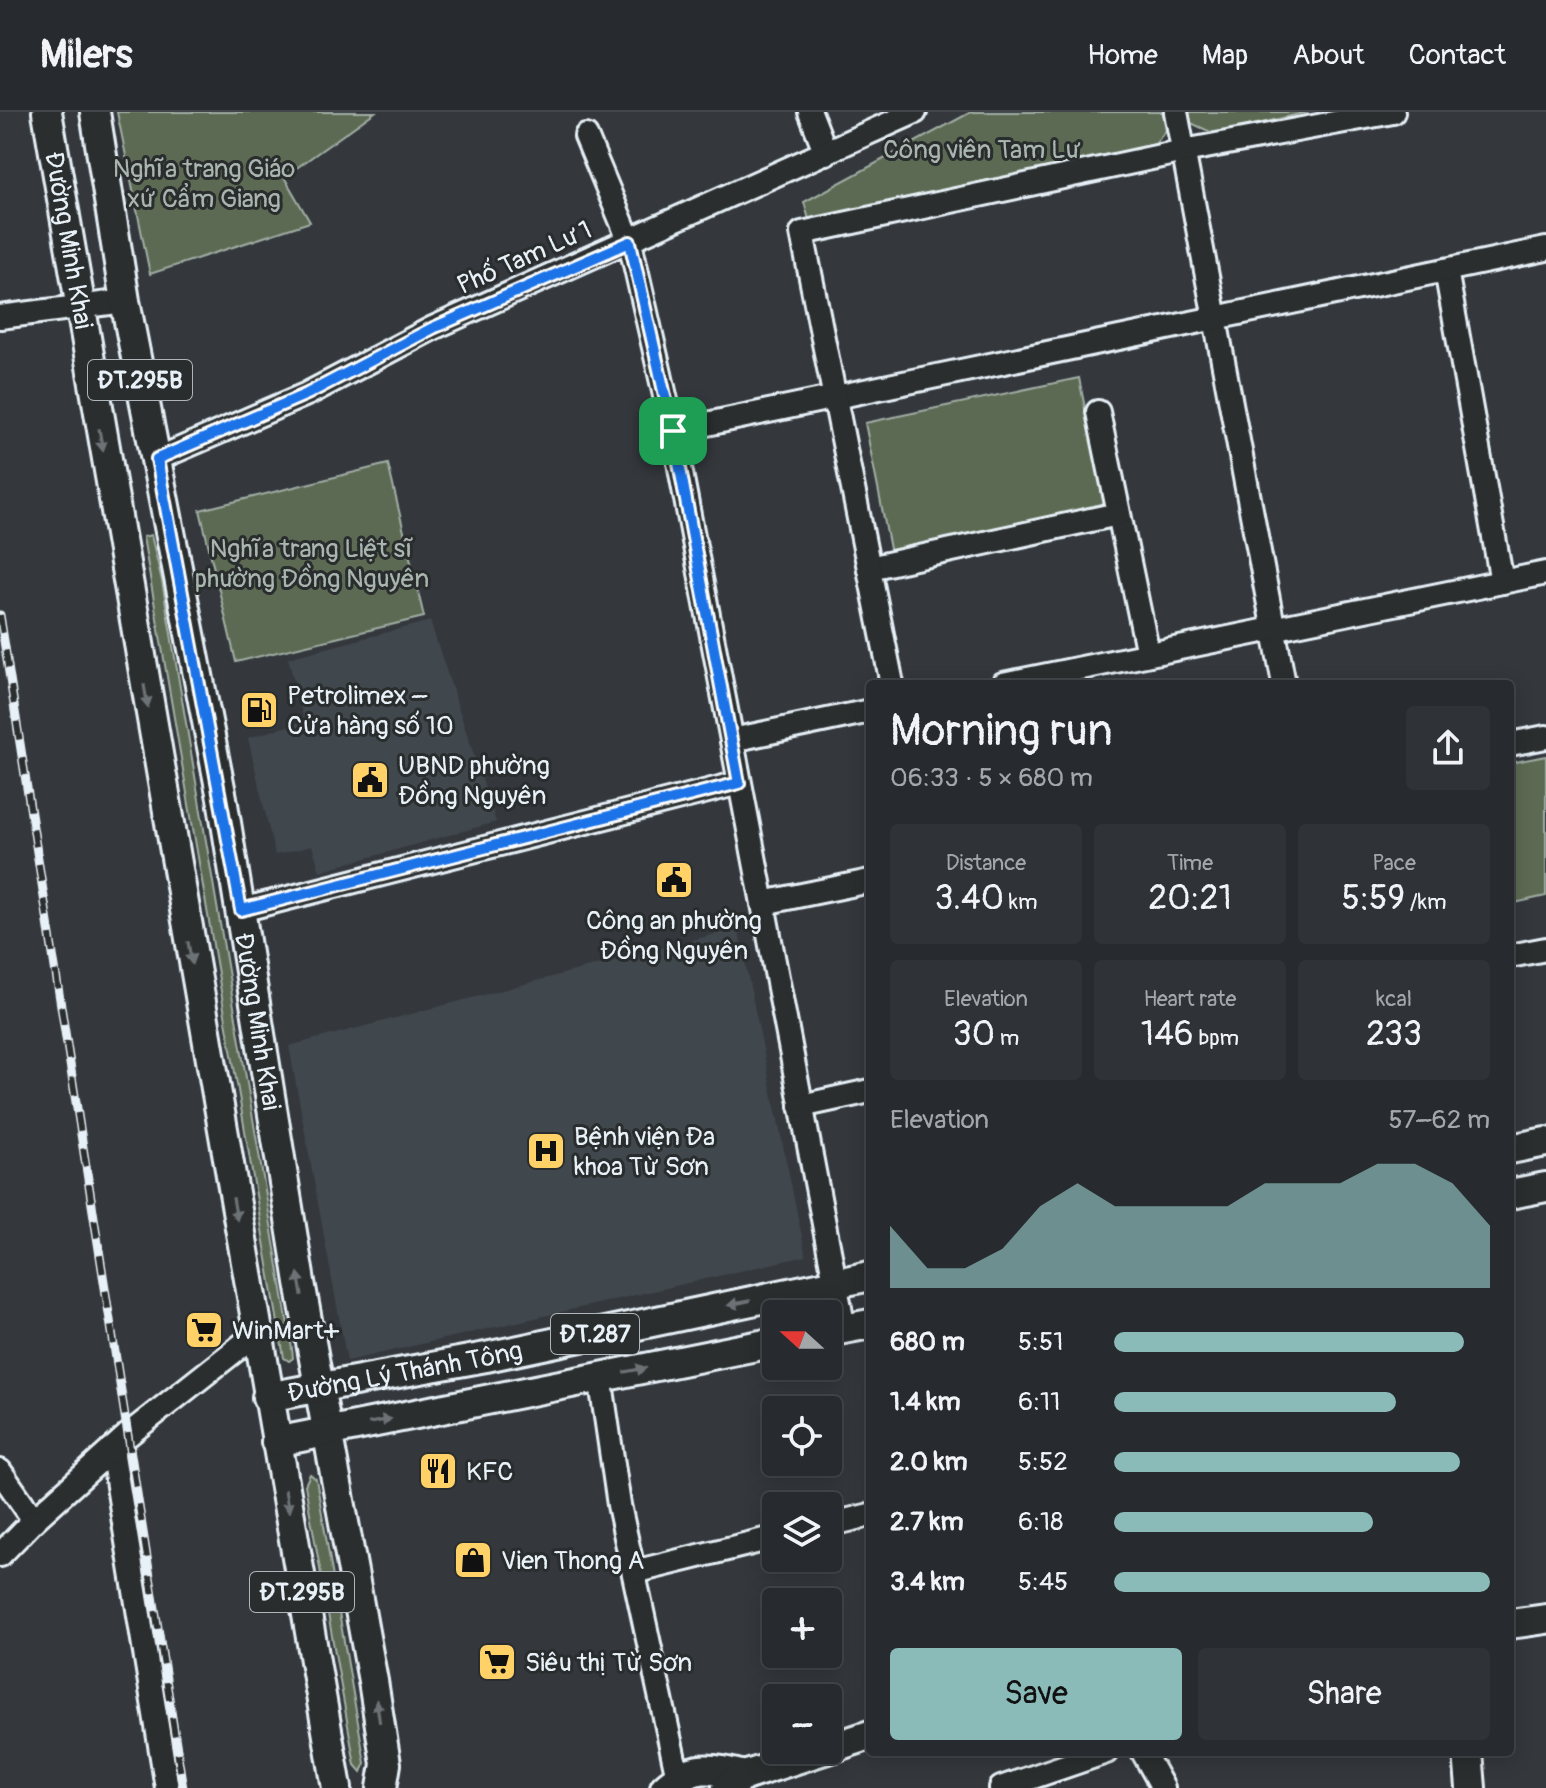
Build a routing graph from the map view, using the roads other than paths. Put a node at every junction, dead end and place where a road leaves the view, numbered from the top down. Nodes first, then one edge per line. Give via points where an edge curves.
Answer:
1 (47, 112) edge
2 (95, 112) edge
3 (810, 112) edge
4 (915, 112) edge
5 (1176, 112) edge
6 (1390, 112) edge
7 (586, 136) dead end
8 (1184, 151) junction
9 (826, 153) junction
10 (630, 242) junction
11 (1546, 249) edge
12 (1446, 270) junction
13 (125, 301) junction
14 (80, 308) junction
15 (0, 317) edge
16 (1215, 318) junction
17 (834, 398) junction
18 (1098, 412) dead end
19 (673, 431) junction
20 (157, 459) junction
21 (1118, 514) junction
22 (869, 568) junction
23 (1546, 573) edge
24 (1502, 582) junction
25 (1273, 629) junction
26 (1148, 654) junction
27 (891, 680) edge
28 (1022, 680) edge
29 (1283, 680) edge
30 (866, 712) edge
31 (1546, 737) edge
32 (732, 740) junction
33 (1514, 743) edge
34 (739, 783) junction
35 (866, 882) edge
36 (763, 903) junction
37 (241, 910) junction
38 (1546, 949) edge
39 (1514, 955) edge
40 (866, 1092) edge
41 (801, 1106) junction
42 (1546, 1142) edge
43 (1514, 1148) edge
44 (1546, 1187) edge
45 (1514, 1193) edge
46 (866, 1277) edge
47 (835, 1283) junction
48 (847, 1328) edge
49 (256, 1334) junction
50 (593, 1334) junction
51 (762, 1345) edge
52 (600, 1376) junction
53 (319, 1388) junction
54 (267, 1397) junction
55 (328, 1431) junction
56 (276, 1442) junction
57 (112, 1449) junction
58 (0, 1471) edge
59 (866, 1516) edge
60 (34, 1520) junction
61 (842, 1522) edge
62 (762, 1540) edge
63 (0, 1555) edge
64 (634, 1572) junction
65 (1546, 1619) edge
66 (1514, 1623) edge
67 (866, 1736) edge
68 (842, 1744) edge
69 (1094, 1756) edge
70 (1145, 1756) edge
71 (1468, 1756) edge
72 (785, 1764) edge
73 (736, 1782) edge
74 (671, 1783) edge
75 (167, 1788) edge
76 (337, 1788) edge
77 (382, 1788) edge
78 (1001, 1788) edge
79 (1163, 1788) edge
80 (1471, 1788) edge

1 - 14 main road, Đường Minh Khai / ĐT.295B
2 - 13 main road, Đường Minh Khai / ĐT.295B
3 - 9 street
4 - 9 street, Phố Tam Lư 1
5 - 8 street
6 - 8 street
7 - 10 street
8 - 16 street
8 - 17 street via 802,233
9 - 10 street, Phố Tam Lư 1
10 - 19 street
10 - 20 street, Phố Tam Lư 1
11 - 12 street
12 - 16 street
12 - 24 street
13 - 14 street
13 - 20 main road, Đường Minh Khai / ĐT.295B
14 - 15 street
14 -> 49 main road, Đường Minh Khai / ĐT.295B
16 - 17 street
16 - 25 street
17 - 19 street
17 - 22 street
18 - 21 street
19 - 32 street
20 - 37 main road, Đường Minh Khai / ĐT.295B
21 - 22 street
21 - 26 street
22 - 27 street
23 - 24 street
24 - 25 street
25 - 26 street
25 - 29 street
26 - 28 street
30 - 32 street
31 - 33 street
32 - 34 street
34 - 36 street
34 - 37 street
35 - 36 street
36 - 41 street
53 -> 37 main road, Đường Minh Khai / ĐT.295B
38 - 39 street
40 - 41 street
41 - 47 street
42 - 43 main road
44 - 45 main road
46 - 47 main road, Đường Lý Thánh Tông / ĐT.287
47 - 48 street
47 -> 50 main road, Đường Lý Thánh Tông / ĐT.287
49 - 54 main road, Đường Minh Khai / ĐT.295B
49 - 57 street
50 - 52 main road
50 - 53 main road, Đường Lý Thánh Tông / ĐT.287
52 -> 51 main road, Đường Lý Thánh Tông / ĐT.287
55 -> 52 main road, Đường Lý Thánh Tông / ĐT.287
52 - 64 street
53 - 54 main road, Đường Lý Thánh Tông
53 - 55 main road, Đường Minh Khai / ĐT.295B
54 - 56 main road, Đường Minh Khai / ĐT.295B
55 - 56 main road, Đường Lý Thánh Tông / ĐT.287
77 -> 55 main road, Đường Minh Khai / ĐT.295B via 386,1764 376,1695
56 -> 76 main road, Đường Minh Khai / ĐT.295B
57 - 60 street
57 - 75 street
58 - 60 street
59 - 61 street
60 - 63 street
62 - 64 street
64 - 74 street
65 - 66 main road
67 - 68 main road
69 - 78 street
70 - 79 street
71 - 80 main road
72 - 73 main road
73 - 74 main road via 712,1766

